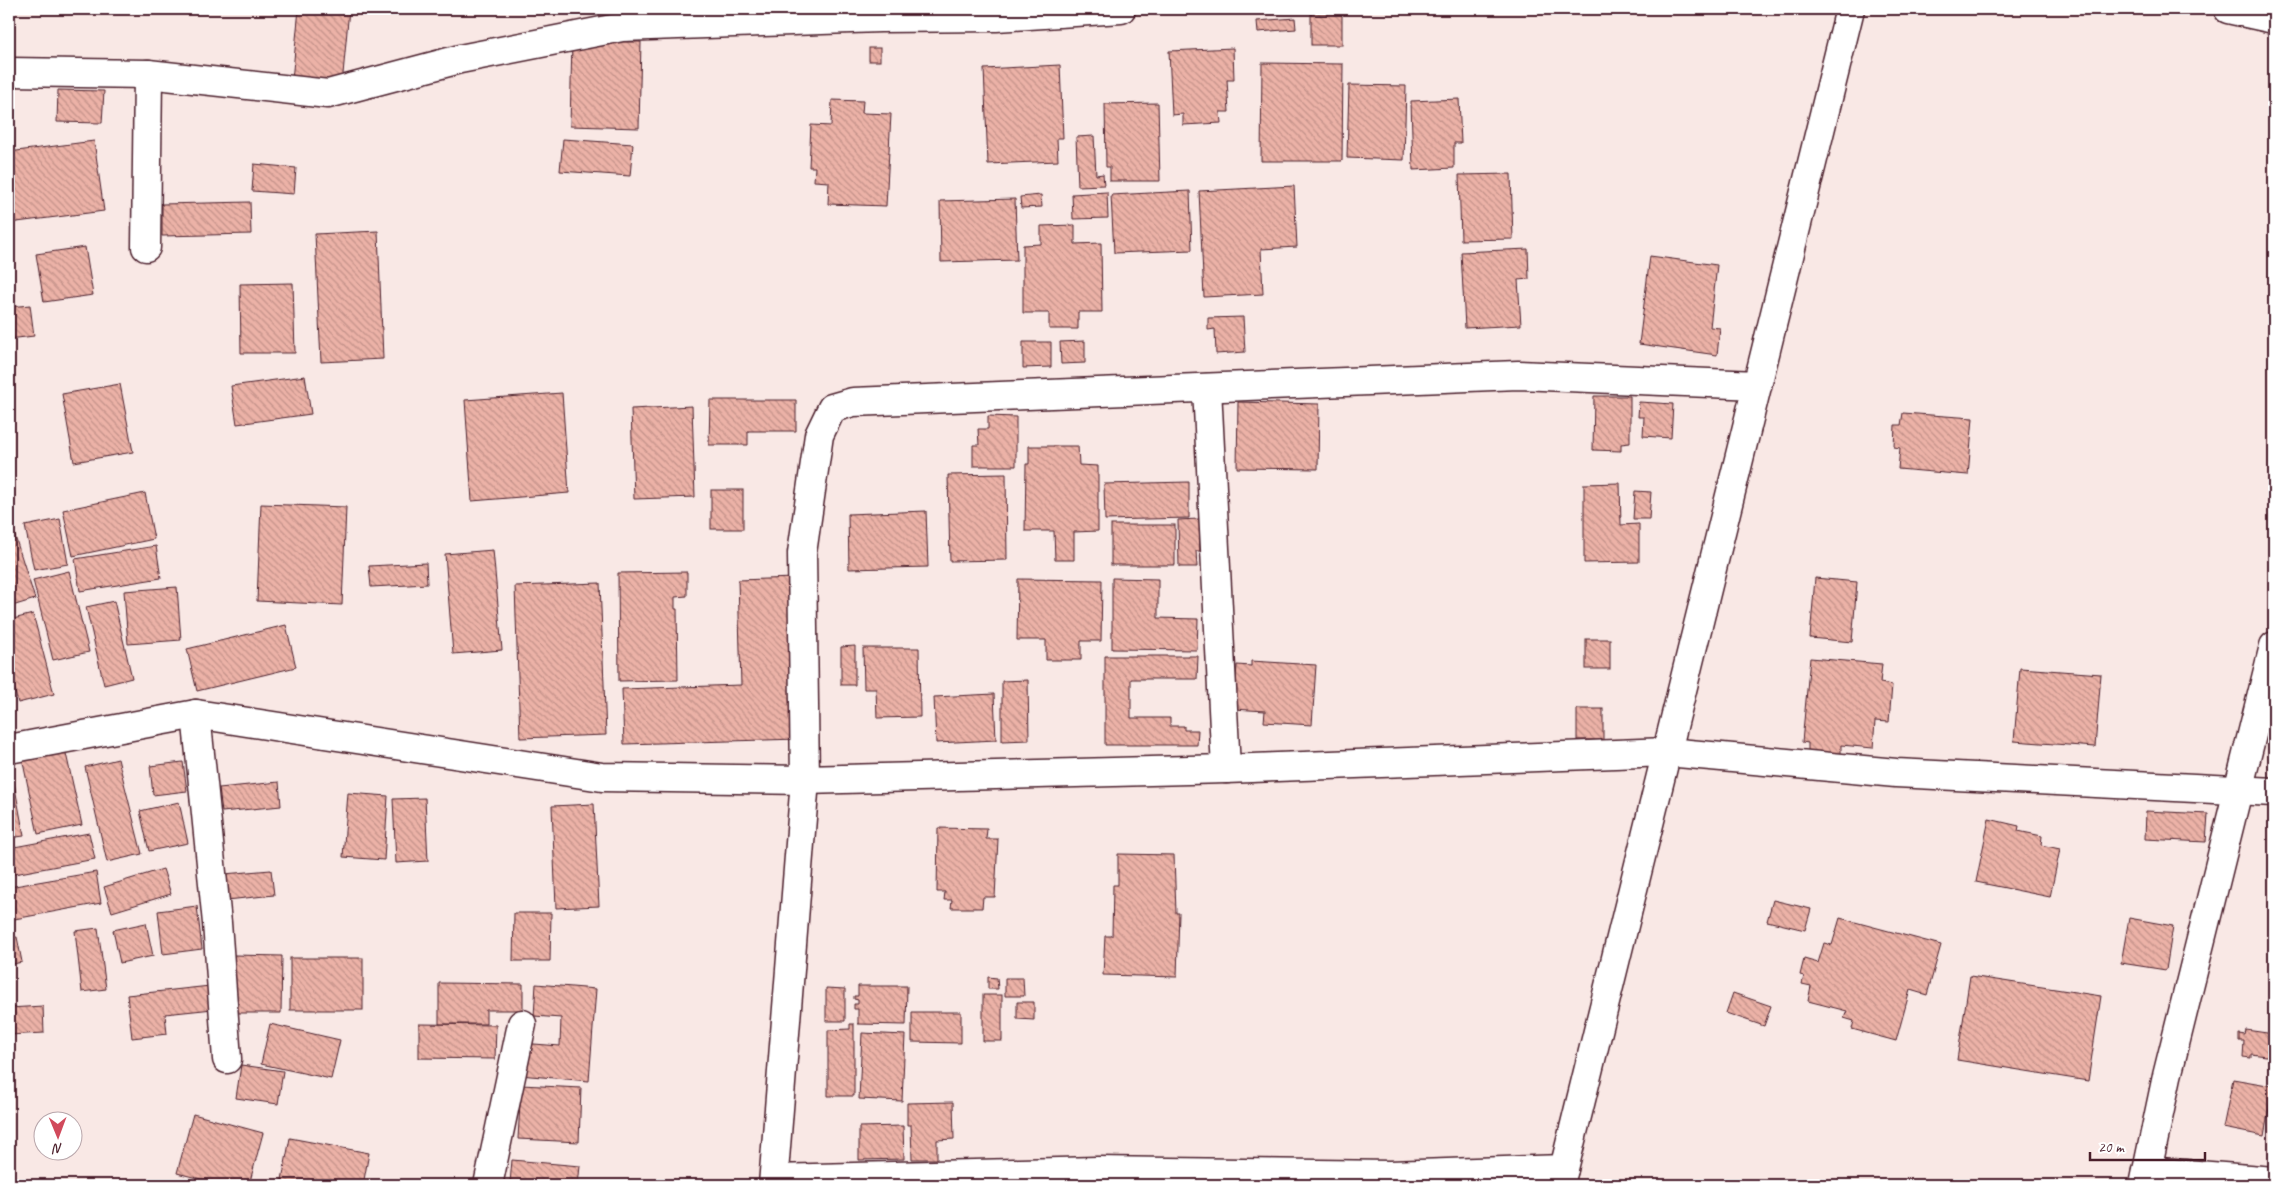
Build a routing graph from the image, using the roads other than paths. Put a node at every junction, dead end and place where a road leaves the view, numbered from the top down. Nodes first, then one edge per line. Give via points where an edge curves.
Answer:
1 (1121, 9) edge
2 (1850, 9) edge
3 (2228, 9) edge
4 (2274, 19) edge
5 (9, 72) edge
6 (148, 74) junction
7 (146, 247) dead end
8 (1757, 385) junction
9 (1207, 388) junction
10 (2274, 646) edge
11 (196, 714) junction
12 (9, 749) edge
13 (1666, 752) junction
14 (1226, 769) junction
15 (805, 780) junction
16 (2238, 791) junction
17 (2274, 792) edge
18 (522, 1024) dead end
19 (227, 1059) dead end
20 (1562, 1177) edge
21 (2145, 1178) edge
22 (773, 1182) edge
23 (2274, 1182) edge
24 (488, 1185) edge

1 - 6 street via 996,17 622,27 460,59 328,94
2 - 8 street
3 - 4 street
5 - 6 street
6 - 7 street
8 - 9 street via 1518,375
8 - 13 street
9 - 14 street
9 - 15 street via 853,402 832,408 819,435 802,553
10 - 16 street
11 - 12 street
11 - 15 street via 602,777
11 - 19 street
13 - 14 street
13 - 16 street via 1896,772
13 - 20 street
14 - 15 street
15 - 22 street
16 - 17 street
16 - 21 street
18 - 24 street
20 - 22 street via 1097,1170
21 - 23 street

